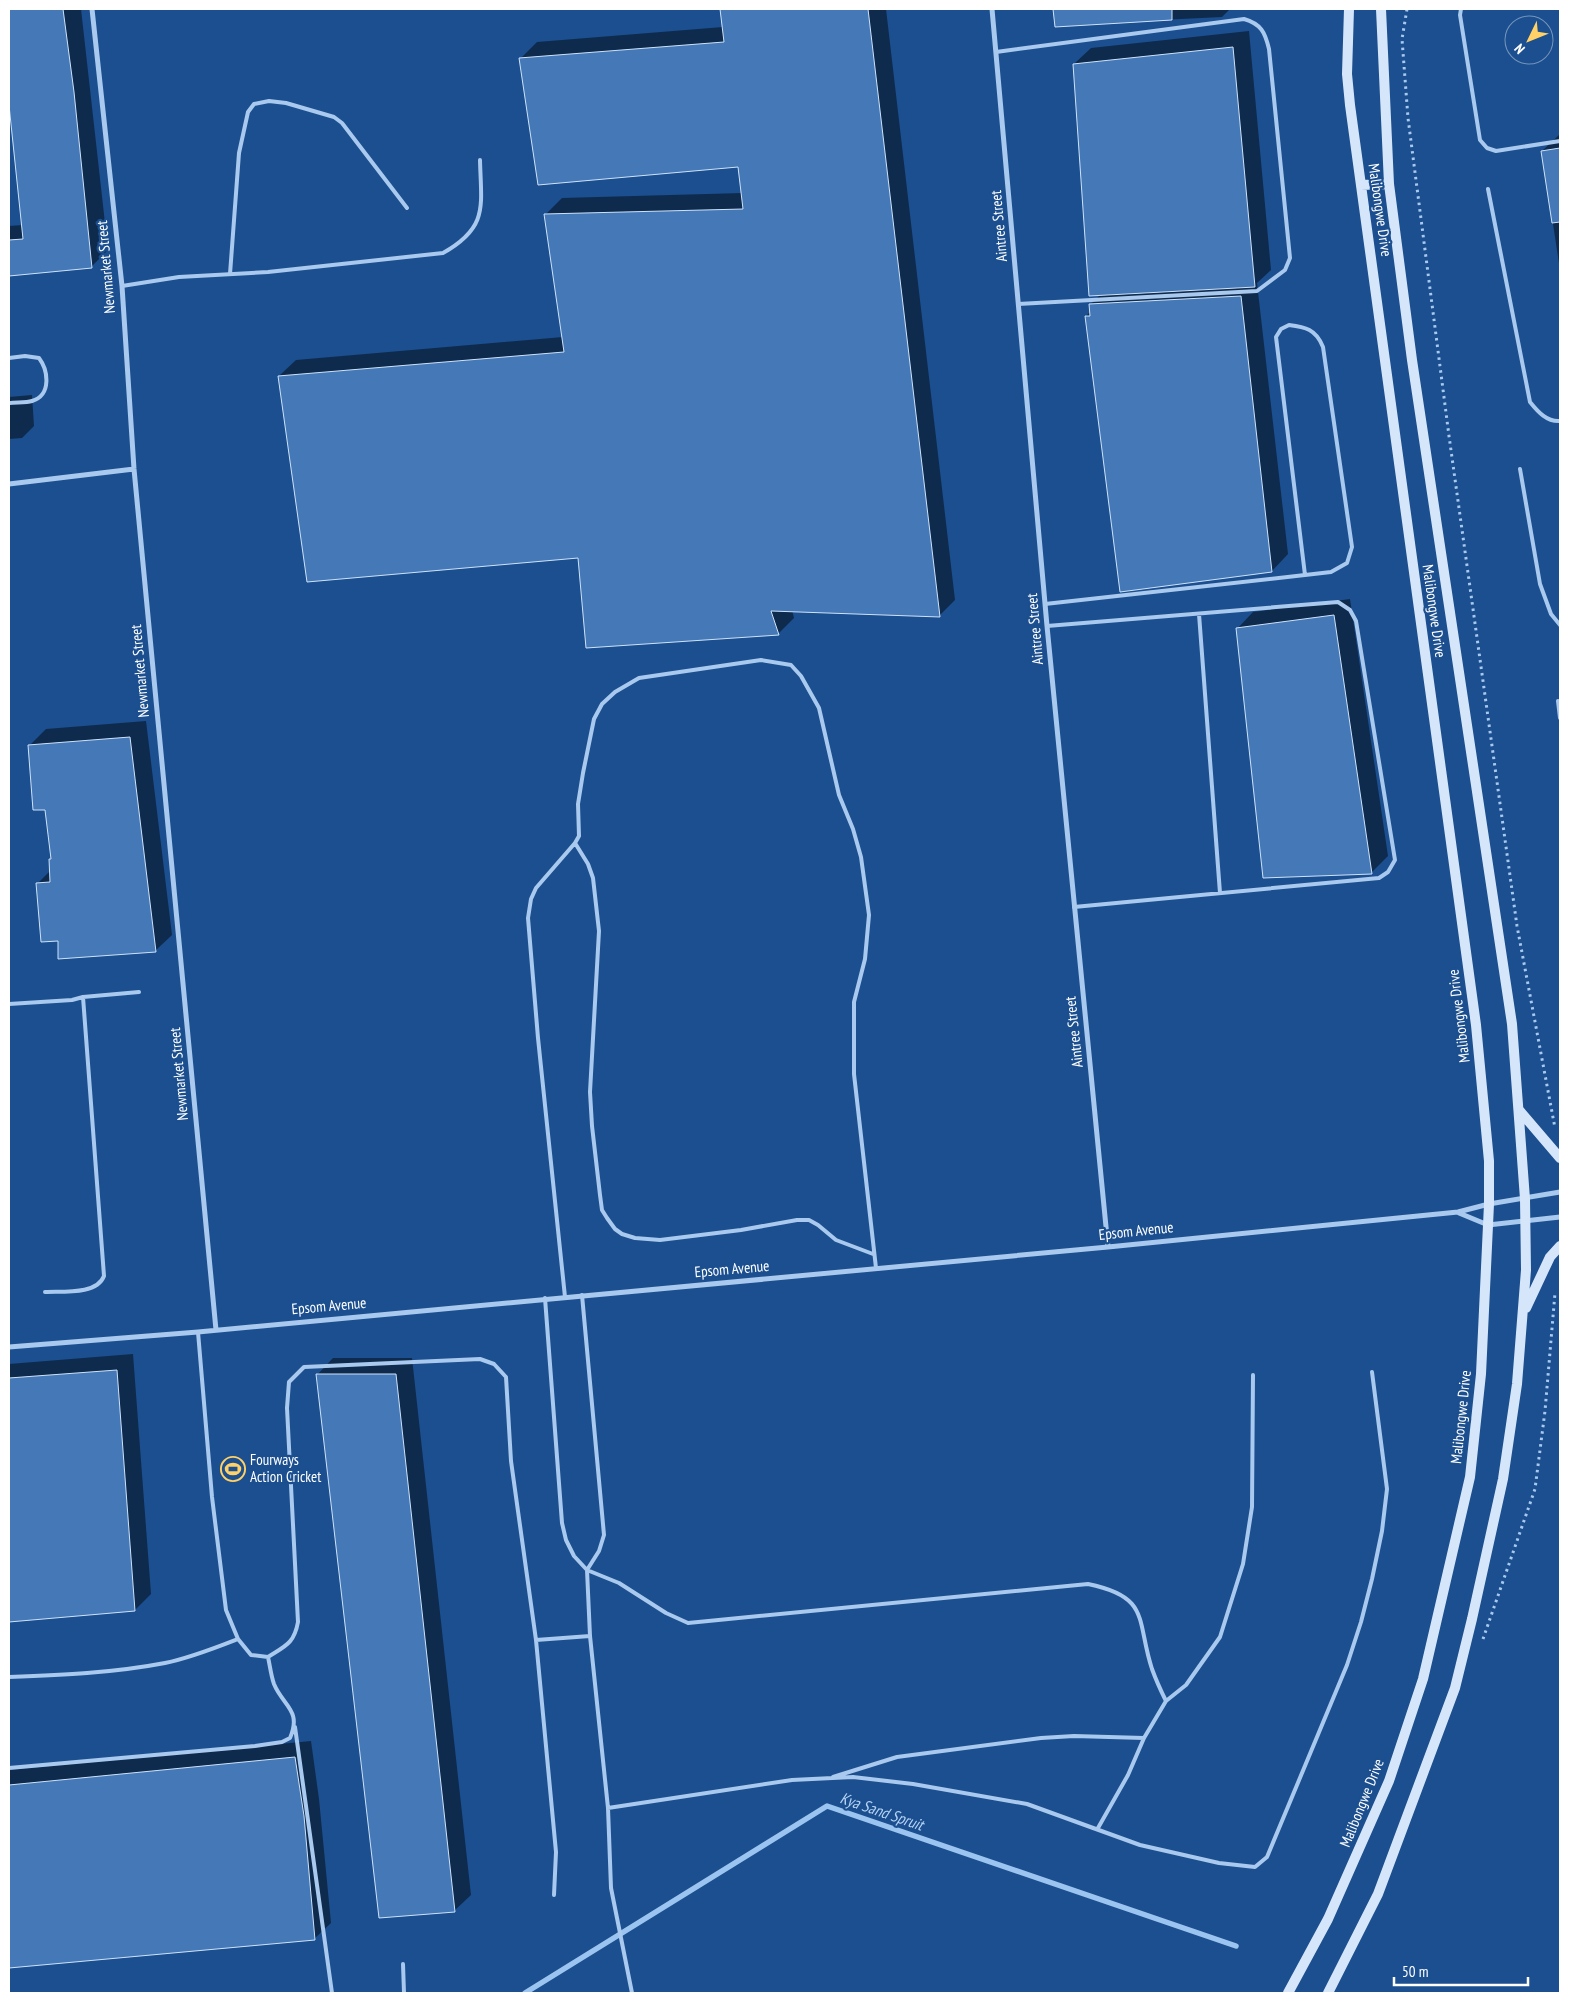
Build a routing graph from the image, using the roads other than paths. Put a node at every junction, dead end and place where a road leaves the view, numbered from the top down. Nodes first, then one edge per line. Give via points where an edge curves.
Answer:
1 (92, 9) edge
2 (992, 9) edge
3 (1349, 9) edge
4 (1381, 9) edge
5 (1461, 9) edge
6 (996, 52) junction
7 (1560, 141) edge
8 (480, 160) dead end
9 (1389, 184) junction
10 (1361, 185) junction
11 (1488, 188) dead end
12 (407, 208) dead end
13 (230, 274) junction
14 (122, 286) junction
15 (1018, 304) junction
16 (9, 358) edge
17 (9, 403) edge
18 (1560, 421) edge
19 (134, 469) junction
20 (1520, 469) dead end
21 (9, 484) edge
22 (1305, 575) junction
23 (1045, 604) junction
24 (1198, 614) junction
25 (1560, 625) edge
26 (1047, 626) junction
27 (1558, 701) dead end
28 (1560, 718) edge
29 (575, 843) junction
30 (1220, 893) junction
31 (1074, 907) junction
32 (139, 992) dead end
33 (83, 997) junction
34 (9, 1004) edge
35 (1518, 1110) junction
36 (1560, 1158) edge
37 (1560, 1192) edge
38 (1525, 1199) junction
39 (1489, 1204) junction
40 (1458, 1212) junction
41 (1560, 1217) edge
42 (1526, 1222) junction
43 (1488, 1225) junction
44 (1560, 1246) edge
45 (1108, 1247) junction
46 (873, 1254) junction
47 (876, 1268) junction
48 (44, 1292) dead end
49 (582, 1295) junction
50 (565, 1297) junction
51 (545, 1298) junction
52 (1523, 1313) junction
53 (216, 1330) junction
54 (198, 1332) junction
55 (9, 1348) edge
56 (1372, 1372) dead end
57 (1253, 1375) dead end
58 (587, 1570) junction
59 (590, 1636) junction
60 (238, 1639) junction
61 (536, 1640) junction
62 (268, 1657) junction
63 (9, 1677) edge
64 (1166, 1702) junction
65 (295, 1727) junction
66 (1144, 1738) junction
67 (9, 1768) edge
68 (828, 1778) junction
69 (608, 1808) junction
70 (1098, 1828) junction
71 (554, 1895) dead end
72 (403, 1964) dead end
73 (1330, 1989) edge
74 (332, 1993) edge
75 (404, 1993) edge
76 (632, 1993) edge
77 (1288, 1993) edge

1 - 14 street, Newmarket Street
2 - 6 street, Aintree Street
3 - 10 main road, Malibongwe Drive via 1348,74
4 - 9 main road, Malibongwe Drive
5 - 7 lane via 1480,140 1487,148 1496,150
6 - 15 street, Aintree Street
6 - 15 lane via 1244,19 1256,23 1266,36 1269,49 1290,258 1285,270 1257,291
8 - 13 lane via 481,212 472,230 459,244 443,253
9 - 10 main road
9 - 35 main road, Malibongwe Drive via 1412,360 1512,1024
10 - 39 main road, Malibongwe Drive via 1476,1025
11 - 18 lane via 1530,402 1553,422
12 - 13 lane via 334,117 286,103 261,101 248,112 239,153
13 - 14 lane via 179,277
14 - 19 street, Newmarket Street
15 - 23 street, Aintree Street
16 - 17 lane via 39,358 46,370 44,393 32,401
19 - 21 street
19 - 53 street, Newmarket Street
20 - 25 lane via 1540,584 1551,614
22 - 22 lane via 1276,337 1289,325 1309,328 1320,338 1323,347 1352,547 1347,563 1342,567 1331,572
22 - 23 lane
23 - 26 street, Aintree Street
24 - 26 lane
24 - 30 lane
24 - 30 lane via 1338,602 1350,610 1356,621 1395,860 1388,872 1379,878
26 - 31 street, Aintree Street
27 - 28 lane
29 - 46 lane via 593,878 599,931 590,1092 602,1210 614,1229 635,1238 660,1240 809,1220 836,1240
29 - 46 lane via 579,836 578,804 594,720 602,704 615,692 639,678 760,660 790,665 801,676 819,708 839,795 861,857 870,915 865,959 854,1002 854,1074
29 - 50 lane via 536,888 528,918
30 - 31 lane
31 - 45 street, Aintree Street
32 - 33 lane
33 - 34 lane
33 - 48 lane via 104,1276 102,1282 92,1289
35 - 36 main road
35 - 38 main road, Malibongwe Drive
37 - 38 street, Epsom Avenue
38 - 39 street, Epsom Avenue
38 - 42 main road, Malibongwe Drive
39 - 40 street, Epsom Avenue
39 - 43 main road, Malibongwe Drive
40 - 43 street, Epsom Avenue
40 - 45 street, Epsom Avenue
41 - 42 street, Epsom Avenue
42 - 43 street, Epsom Avenue
42 - 52 main road, Malibongwe Drive
43 - 77 main road, Malibongwe Drive via 1481,1374 1470,1477 1423,1679 1389,1781 1328,1919
44 - 52 main road via 1550,1257
45 - 47 street, Epsom Avenue
46 - 47 lane
47 - 49 street, Epsom Avenue
49 - 50 street, Epsom Avenue
49 - 58 lane via 604,1535
50 - 51 street, Epsom Avenue
51 - 53 street, Epsom Avenue
51 - 58 lane via 562,1523 574,1556
52 - 73 main road, Malibongwe Drive via 1517,1384 1503,1479 1454,1688 1378,1894
53 - 54 street, Epsom Avenue
54 - 55 street, Epsom Avenue
54 - 60 lane via 212,1497 226,1610
56 - 70 lane via 1387,1489 1372,1579 1347,1665 1267,1857 1255,1867 1240,1867 1140,1845
57 - 64 lane via 1252,1507 1243,1564 1220,1638 1186,1685
58 - 59 lane
58 - 64 lane via 619,1583 688,1622 1088,1584 1106,1588 1119,1593 1141,1619 1152,1668
59 - 61 lane
59 - 69 lane
60 - 62 lane via 251,1654
60 - 63 lane via 166,1663 88,1674
61 - 62 lane via 511,1461 506,1376 494,1364 480,1359 304,1367 289,1382 287,1408 298,1622 290,1644
61 - 71 lane via 556,1852
62 - 65 lane via 274,1685 291,1712
64 - 66 lane
65 - 67 lane via 290,1738 282,1742
65 - 74 lane
66 - 68 lane via 1041,1738 897,1756
66 - 70 lane via 1128,1775
68 - 69 lane via 792,1780
68 - 70 lane via 853,1777 913,1784 1027,1804
69 - 76 lane via 611,1888
72 - 75 lane

